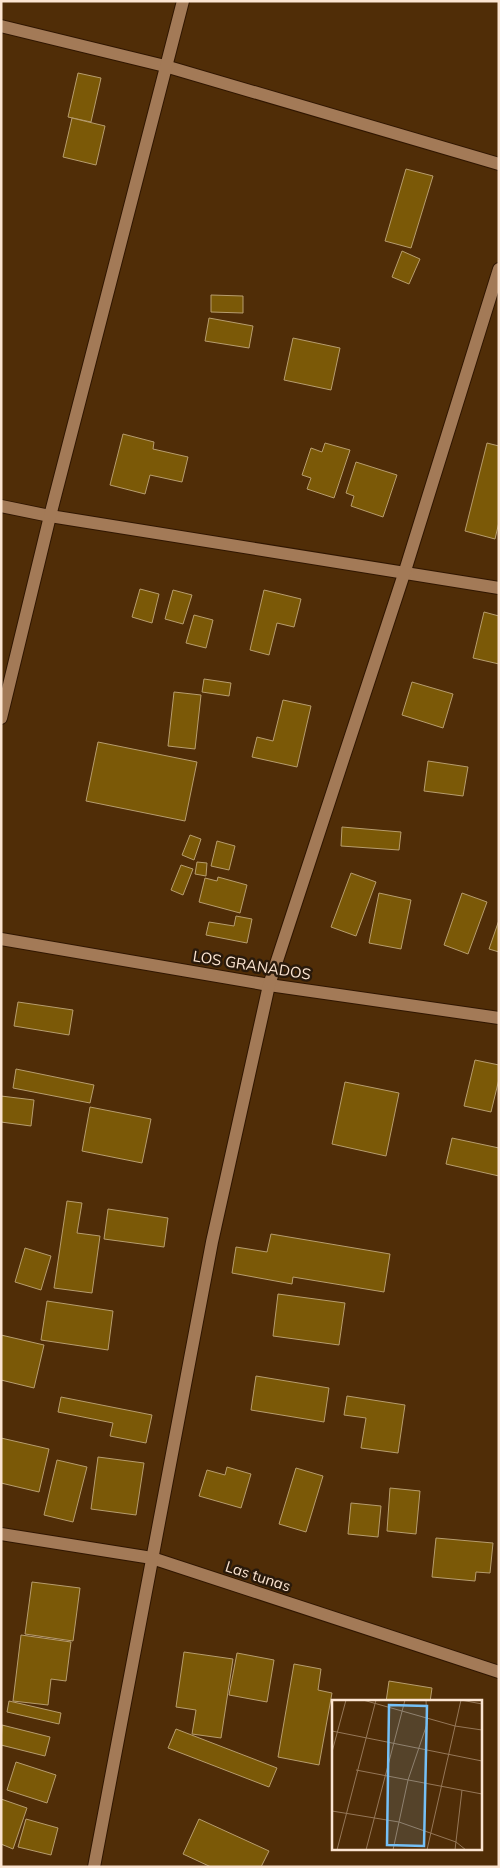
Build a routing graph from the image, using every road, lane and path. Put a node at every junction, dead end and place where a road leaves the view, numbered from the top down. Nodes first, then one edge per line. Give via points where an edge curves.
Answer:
1 (182, 1) edge
2 (1, 26) edge
3 (164, 66) junction
4 (499, 164) edge
5 (499, 269) edge
6 (1, 506) edge
7 (50, 516) junction
8 (404, 574) junction
9 (499, 588) edge
10 (1, 718) edge
11 (1, 938) edge
12 (269, 985) junction
13 (499, 1018) edge
14 (1, 1534) edge
15 (152, 1558) junction
16 (499, 1672) edge
17 (94, 1867) edge

1 - 3 street
2 - 3 street
3 - 4 street
3 - 7 street
5 - 8 street
6 - 7 street
7 - 8 street
7 - 10 street
8 - 9 street
8 - 12 street
11 - 12 street, LOS GRANADOS
12 - 13 street, LOS GRANADOS
12 - 15 street via 212,1242
14 - 15 street, Las tunas
15 - 16 street, Las tunas
15 - 17 street

